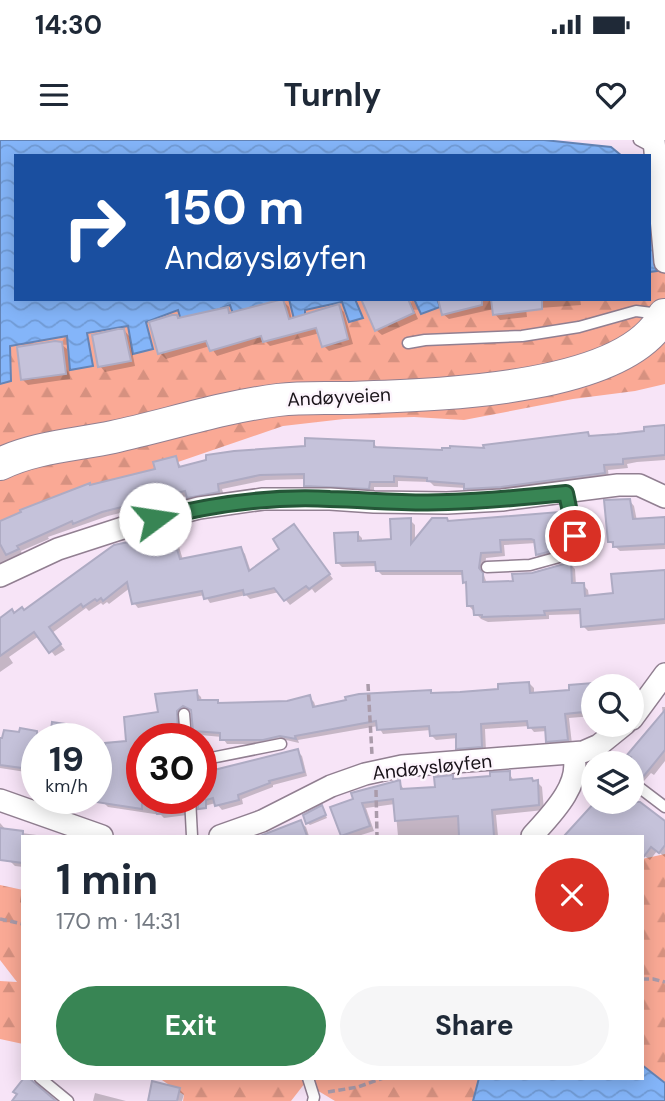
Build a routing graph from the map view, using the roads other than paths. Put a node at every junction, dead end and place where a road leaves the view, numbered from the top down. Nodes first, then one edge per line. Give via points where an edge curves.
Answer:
1 (650, 143) edge
2 (665, 262) edge
3 (665, 314) edge
4 (408, 343) dead end
5 (0, 464) edge
6 (566, 493) junction
7 (665, 497) edge
8 (487, 567) dead end
9 (0, 576) edge
10 (665, 674) edge
11 (644, 703) edge
12 (184, 714) dead end
13 (185, 723) edge
14 (611, 737) edge
15 (281, 744) dead end
16 (595, 751) edge
17 (581, 755) edge
18 (217, 757) edge
19 (581, 758) edge
20 (644, 791) edge
21 (0, 800) edge
22 (665, 807) edge
23 (191, 814) edge
24 (99, 835) edge
25 (192, 835) edge
26 (223, 835) edge
27 (533, 835) edge
28 (42, 1080) edge
29 (309, 1080) edge
30 (314, 1099) edge
31 (68, 1101) edge

1 - 2 street
3 - 4 lane via 636,311 522,336
3 - 5 street, Andøyveien via 655,331 624,354 530,383 241,406 110,438 37,450
6 - 7 street via 639,485
6 - 8 lane via 575,536 570,554 530,565
6 - 9 street via 447,503 286,498 199,508 58,549
10 - 11 street
12 - 13 lane
14 - 16 street
15 - 18 lane
17 - 26 street, Andøysløyfen via 402,766 331,786
19 - 27 street via 575,760 574,777 556,807
20 - 22 lane
21 - 24 street
23 - 25 lane
28 - 31 lane
29 - 30 lane

